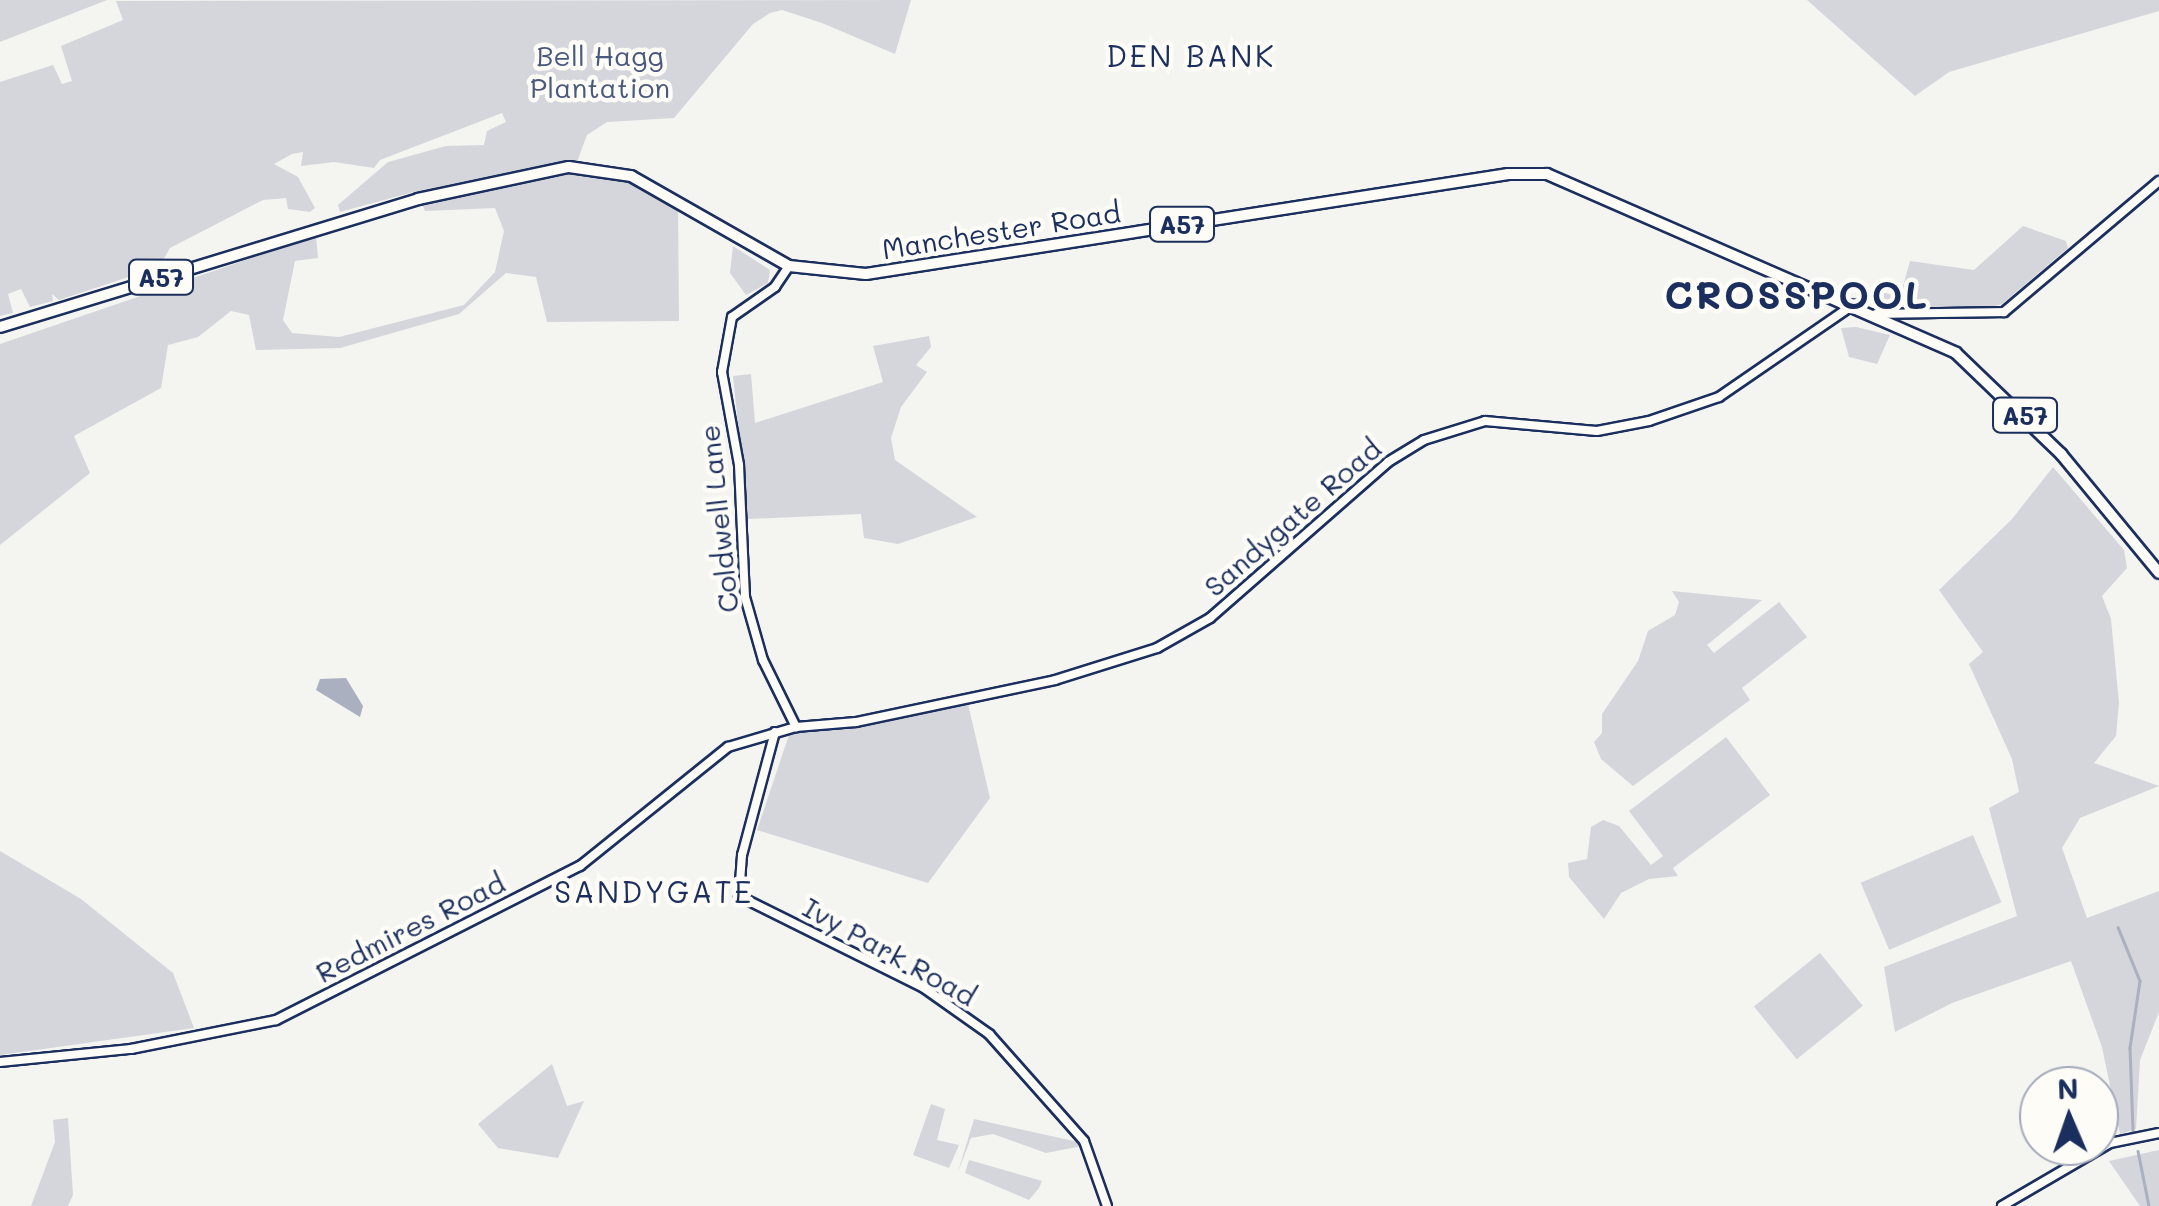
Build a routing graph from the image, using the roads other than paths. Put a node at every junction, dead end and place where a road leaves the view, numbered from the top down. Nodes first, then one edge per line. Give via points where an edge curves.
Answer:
1 (2159, 181) edge
2 (789, 266) junction
3 (1854, 304) junction
4 (1903, 311) junction
5 (1876, 314) junction
6 (1893, 322) junction
7 (0, 327) edge
8 (2159, 573) edge
9 (796, 727) junction
10 (775, 732) junction
11 (0, 1062) edge
12 (2159, 1132) edge
13 (1107, 1206) edge
14 (2002, 1206) edge

1 - 4 street via 2004,312
2 - 3 main road, Manchester Road / A57 via 835,274 897,270 1530,172 1554,176
2 - 7 main road, Manchester Road / A57 via 645,182 569,167 418,199
2 - 9 street, Coldwell Lane via 775,288 732,317 722,372 739,464 745,596 763,660
3 - 5 main road, Manchester Road / A57
3 - 9 street, Sandygate Road via 1719,396 1649,420 1598,431 1484,421 1424,440 1388,462 1210,618 1157,648 1055,680 856,722
4 - 5 street
4 - 6 street
5 - 6 main road, Manchester Road / A57
6 - 8 main road, Manchester Road / A57 via 1984,373
9 - 10 street, Redmires Road
10 - 11 street, Redmires Road via 706,758 646,818 580,866 284,1016 131,1049
10 - 13 street, Ivy Park Road via 742,855 738,896 924,988 989,1034 1084,1141
12 - 14 street via 2110,1142

